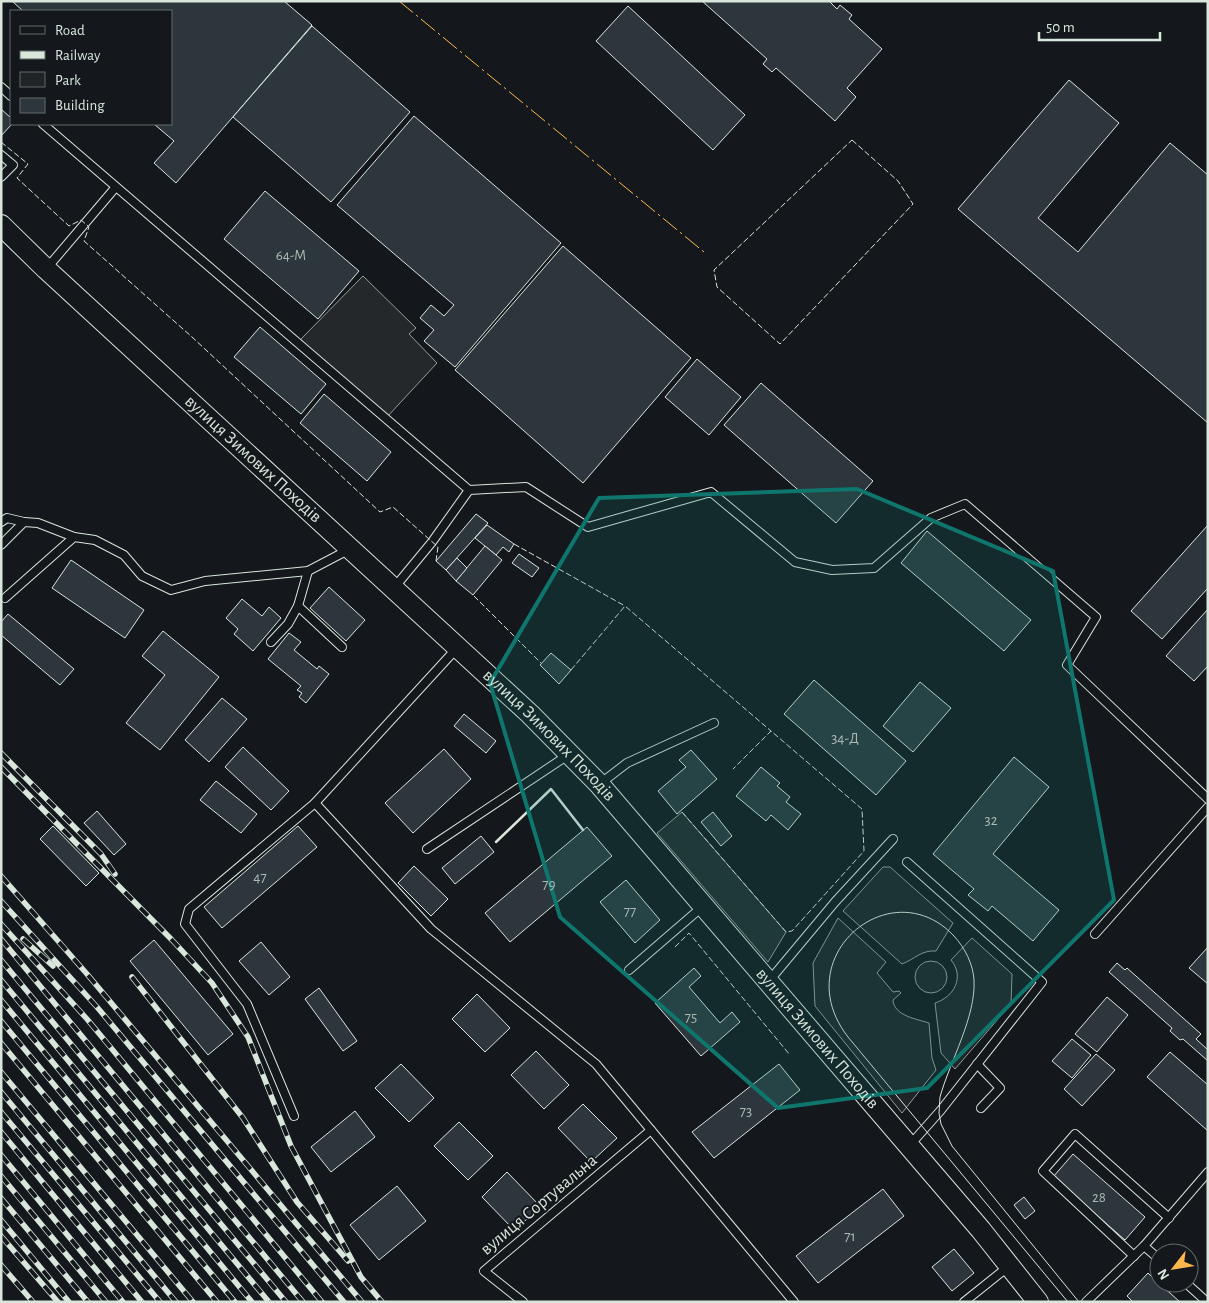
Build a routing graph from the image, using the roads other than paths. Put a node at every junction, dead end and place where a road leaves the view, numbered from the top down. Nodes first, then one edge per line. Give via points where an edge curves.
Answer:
1 (44, 125) edge
2 (1, 155) edge
3 (1, 177) edge
4 (115, 188) junction
5 (1, 225) edge
6 (46, 269) junction
7 (469, 490) junction
8 (1, 522) edge
9 (24, 522) junction
10 (74, 537) junction
11 (1, 545) edge
12 (350, 549) junction
13 (308, 571) junction
14 (394, 588) junction
15 (5, 598) dead end
16 (298, 606) junction
17 (271, 642) dead end
18 (458, 646) junction
19 (342, 647) dead end
20 (714, 723) dead end
21 (569, 754) junction
22 (599, 784) junction
23 (1208, 799) edge
24 (315, 803) junction
25 (1208, 807) edge
26 (893, 839) dead end
27 (427, 849) dead end
28 (906, 862) dead end
29 (704, 905) junction
30 (1095, 934) dead end
31 (629, 970) dead end
32 (769, 981) junction
33 (977, 1064) junction
34 (980, 1108) dead end
35 (294, 1116) dead end
36 (651, 1130) junction
37 (909, 1146) junction
38 (1208, 1172) edge
39 (1169, 1218) junction
40 (1144, 1246) junction
41 (1149, 1250) edge
42 (1134, 1256) junction
43 (1009, 1266) junction
44 (1197, 1293) edge
45 (523, 1302) edge
46 (794, 1302) edge
47 (964, 1302) edge
48 (1038, 1302) edge
49 (1086, 1302) edge
50 (1207, 1302) edge

1 - 4 lane
2 - 3 lane via 13,165
4 - 6 lane
4 - 7 lane
5 - 6 main road, вулиця Зимових Походів
6 - 12 main road, вулиця Зимових Походів
7 - 14 lane
7 - 23 lane via 526,487 588,528 711,492 795,562 832,570 874,568 931,518 965,504 1096,617 1067,666
8 - 9 lane via 7,518
9 - 10 lane via 38,523
9 - 11 lane
10 - 13 lane via 95,540 124,555 142,576 171,590 205,581
10 - 15 lane
12 - 13 lane
12 - 14 main road, вулиця Зимових Походів
13 - 16 lane
14 - 18 main road, вулиця Зимових Походів
16 - 17 lane via 288,624
16 - 19 lane
18 - 21 main road, вулиця Зимових Походів
18 - 24 lane
20 - 22 lane via 628,763
21 - 22 main road, вулиця Зимових Походів
21 - 27 lane
22 - 29 main road, вулиця Зимових Походів
24 - 35 lane via 188,909 185,924 248,1004
24 - 36 lane via 431,929 596,1064
25 - 30 lane
26 - 32 lane
28 - 33 lane via 1042,982
29 - 31 lane
29 - 32 main road, вулиця Зимових Походів
32 - 37 main road, вулиця Зимових Походів
33 - 34 lane via 1000,1088
33 - 37 lane
36 - 45 lane, вулиця Сортувальна via 484,1270
36 - 46 lane
37 - 43 main road, вулиця Зимових Походів
38 - 39 lane
39 - 40 lane
39 - 42 lane via 1074,1134 1043,1172
40 - 41 lane
40 - 42 lane
42 - 49 lane
43 - 47 lane
43 - 48 main road, вулиця Зимових Походів
44 - 50 lane

